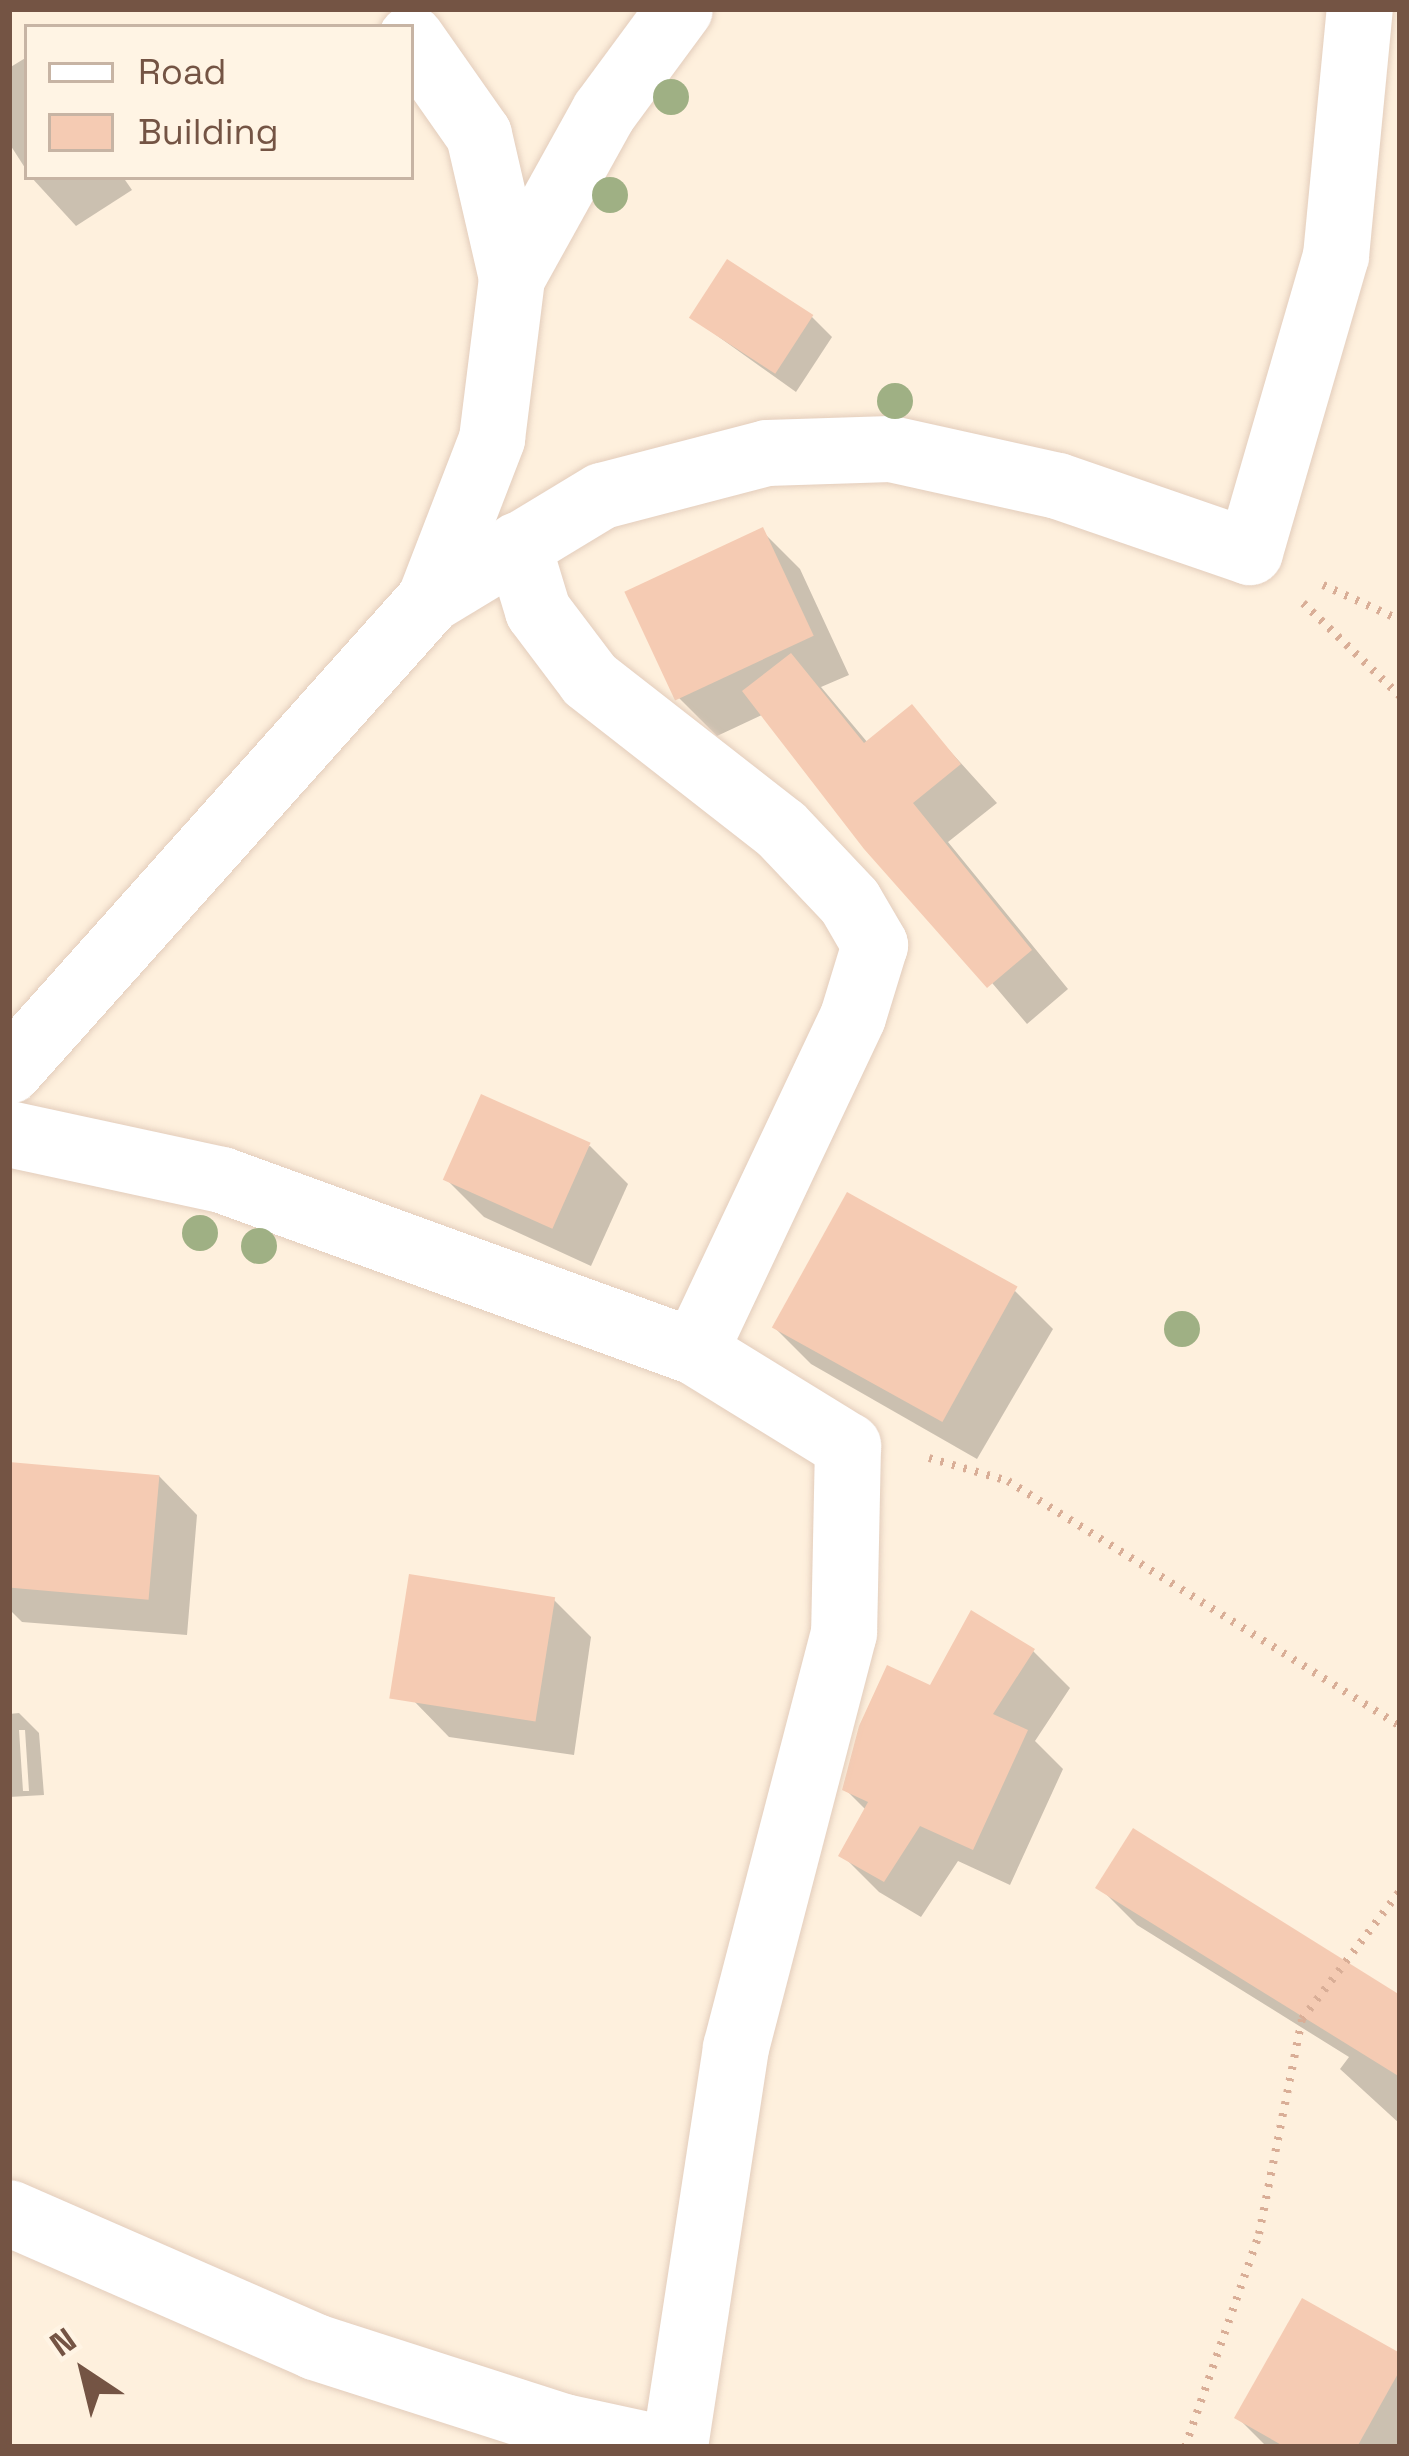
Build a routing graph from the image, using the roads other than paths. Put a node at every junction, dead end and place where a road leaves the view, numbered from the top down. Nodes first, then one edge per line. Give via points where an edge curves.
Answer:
1 (680, 9) edge
2 (1360, 9) edge
3 (414, 42) edge
4 (512, 278) junction
5 (518, 545) junction
6 (430, 600) junction
7 (9, 1071) edge
8 (9, 1134) edge
9 (695, 1352) junction
10 (9, 2213) edge
11 (656, 2447) edge
12 (675, 2447) edge

1 - 4 street via 604,112
2 - 5 street via 1336,256 1250,552 1058,486 892,449 767,453 602,496
3 - 4 street via 479,135
4 - 6 street via 492,439
5 - 6 street
5 - 9 street via 538,611 590,680 781,829 850,902 875,944 853,1017
6 - 7 street
8 - 9 street via 221,1180
9 - 12 street via 848,1446 844,1633 736,2048
10 - 11 street via 315,2347 564,2427

